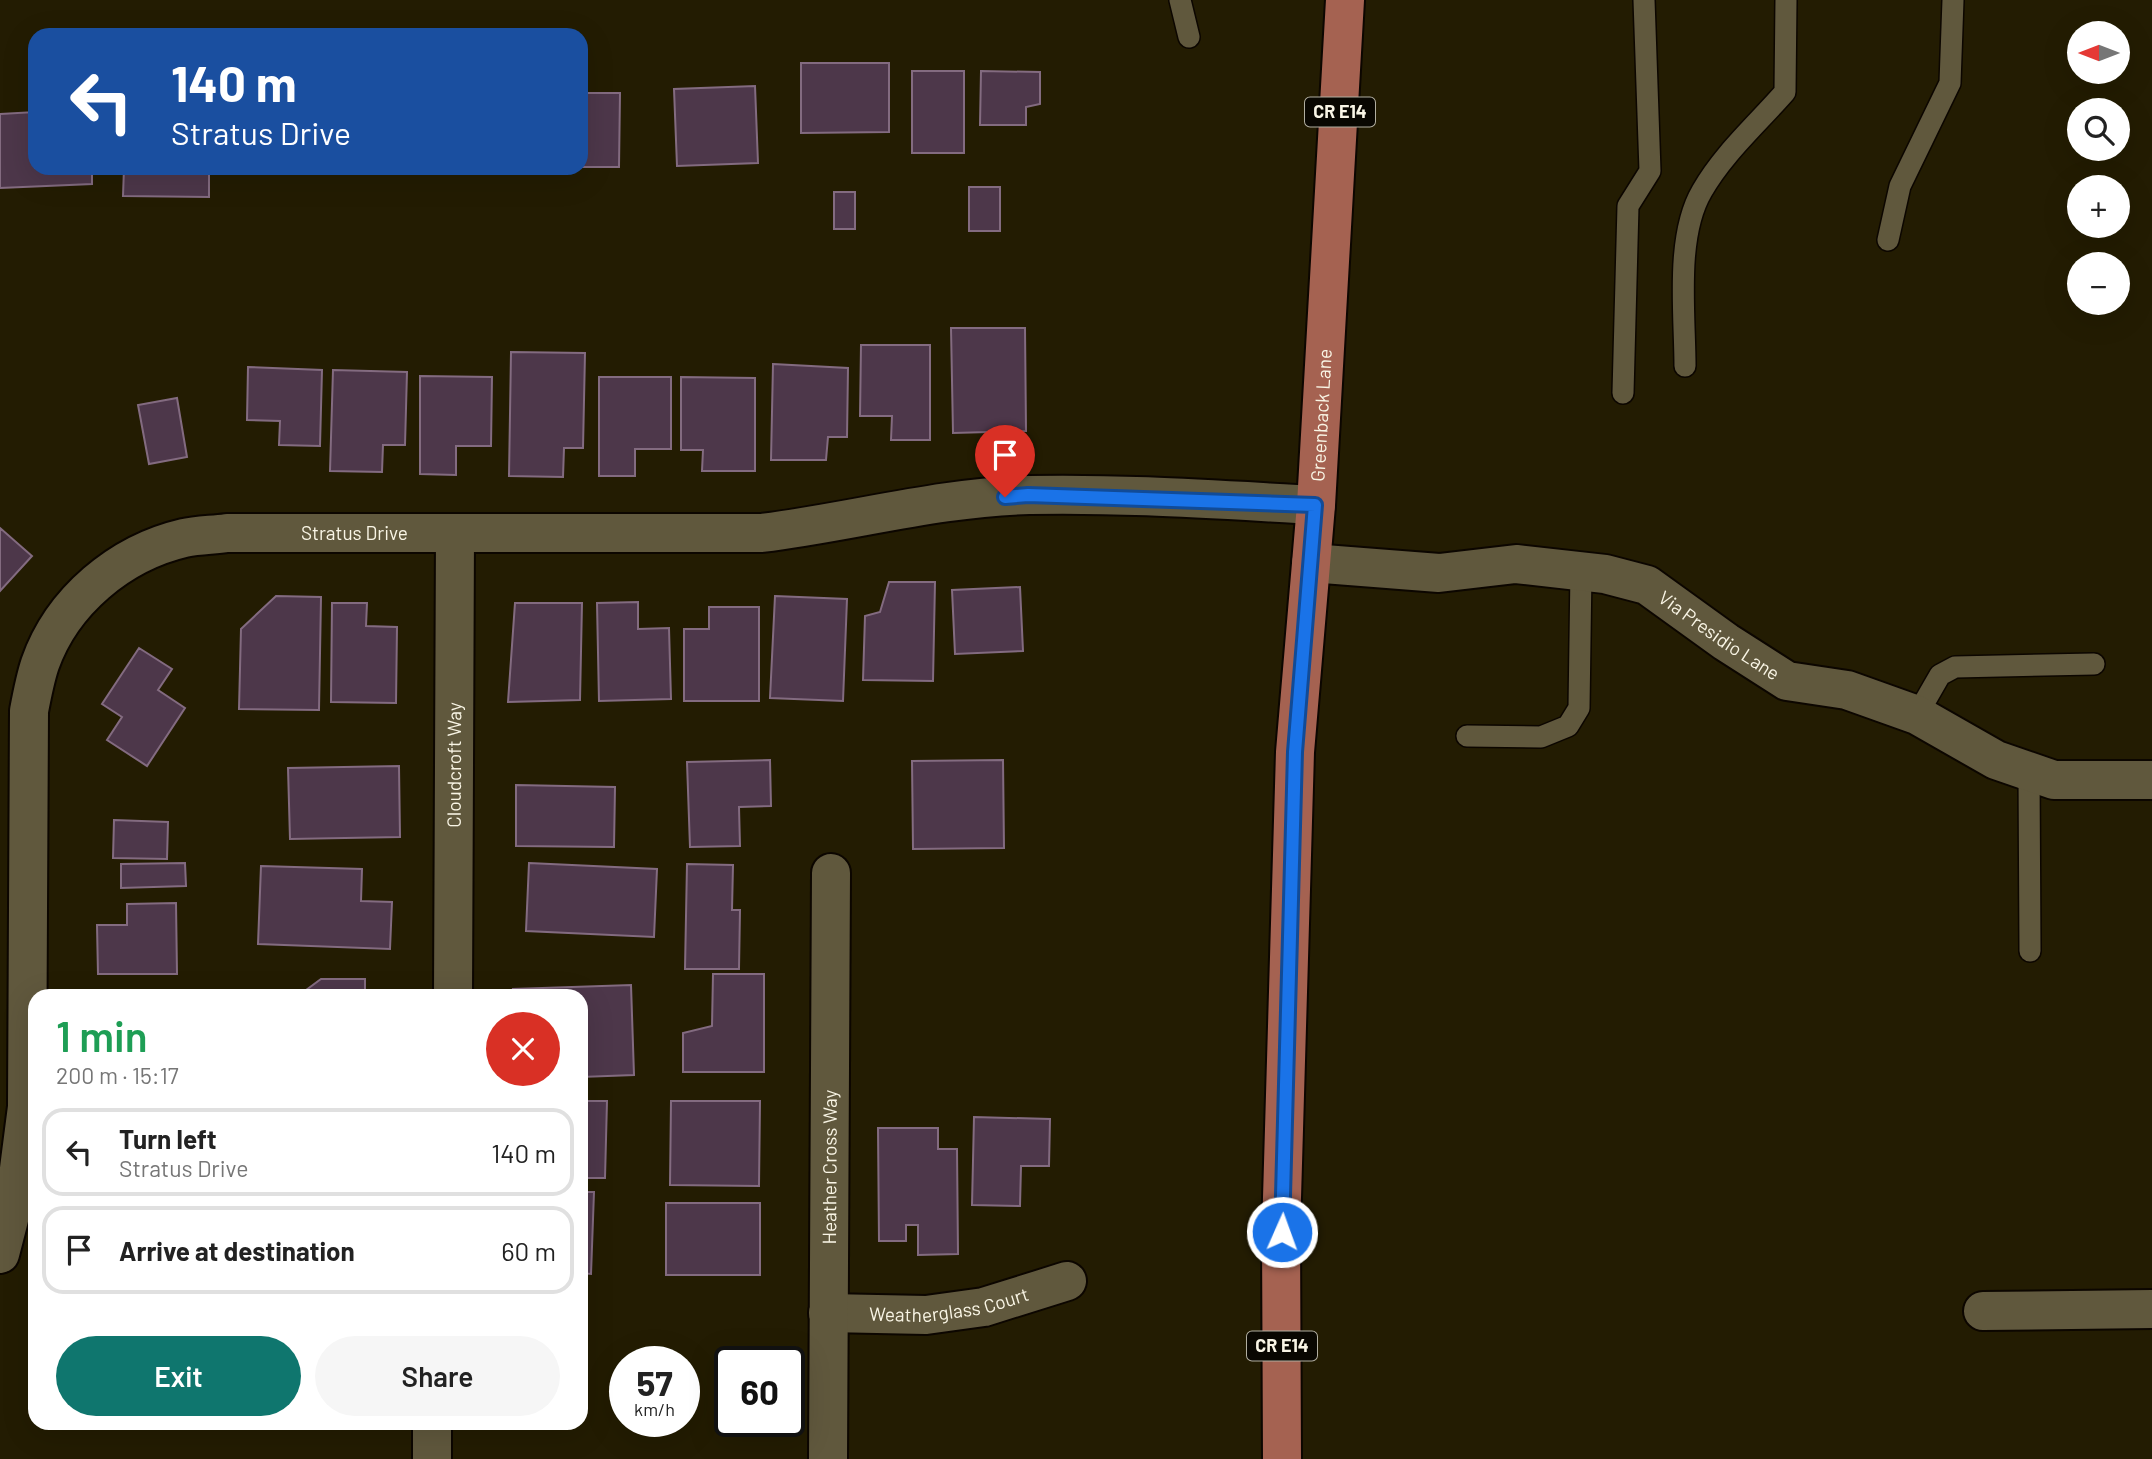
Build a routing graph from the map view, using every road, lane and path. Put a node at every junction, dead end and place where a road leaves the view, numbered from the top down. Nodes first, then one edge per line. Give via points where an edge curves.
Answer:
1 (1180, 0) edge
2 (1345, 0) edge
3 (1644, 0) edge
4 (1786, 0) edge
5 (1953, 0) edge
6 (1189, 37) dead end
7 (1888, 240) dead end
8 (1685, 366) dead end
9 (1623, 393) dead end
10 (1315, 505) junction
11 (455, 534) junction
12 (1311, 562) junction
13 (1581, 571) junction
14 (2094, 664) dead end
15 (1917, 715) junction
16 (1467, 736) dead end
17 (2029, 772) junction
18 (2152, 780) edge
19 (14, 860) edge
20 (831, 873) dead end
21 (2030, 951) dead end
22 (453, 989) edge
23 (0, 1254) edge
24 (1067, 1281) dead end
25 (2152, 1309) edge
26 (1983, 1311) dead end
27 (828, 1313) junction
28 (432, 1430) edge
29 (432, 1459) edge
30 (828, 1459) edge
31 (1282, 1459) edge

1 - 6 lane
2 - 10 main road, Greenback Lane / CR E14
3 - 9 lane via 1650,171 1629,206
4 - 8 lane via 1785,92 1700,193 1686,235
5 - 7 lane via 1950,83 1900,186
10 - 11 street, Stratus Drive via 1028,495 936,503 835,524 762,533
10 - 12 main road, Greenback Lane / CR E14
11 - 19 street, Stratus Drive via 227,533 186,537 116,567 83,594 60,623 40,663 29,711
11 - 22 street, Cloudcroft Way
12 - 13 street, Via Presidio Lane via 1439,573 1516,564
12 - 31 main road, Greenback Lane / CR E14 via 1295,752 1282,1232
13 - 15 street, Via Presidio Lane via 1647,584 1787,681 1847,690
13 - 16 lane via 1580,708 1568,726 1541,737
14 - 15 lane via 1955,667 1940,675
15 - 17 street, Via Presidio Lane via 1996,760
17 - 18 street, Via Presidio Lane via 2054,780
17 - 21 lane
19 - 23 street, Stratus Drive via 27,1107 16,1192
20 - 27 street, Heather Cross Way
24 - 27 street, Weatherglass Court via 984,1307 938,1314
25 - 26 street
27 - 30 street, Heather Cross Way
28 - 29 street

